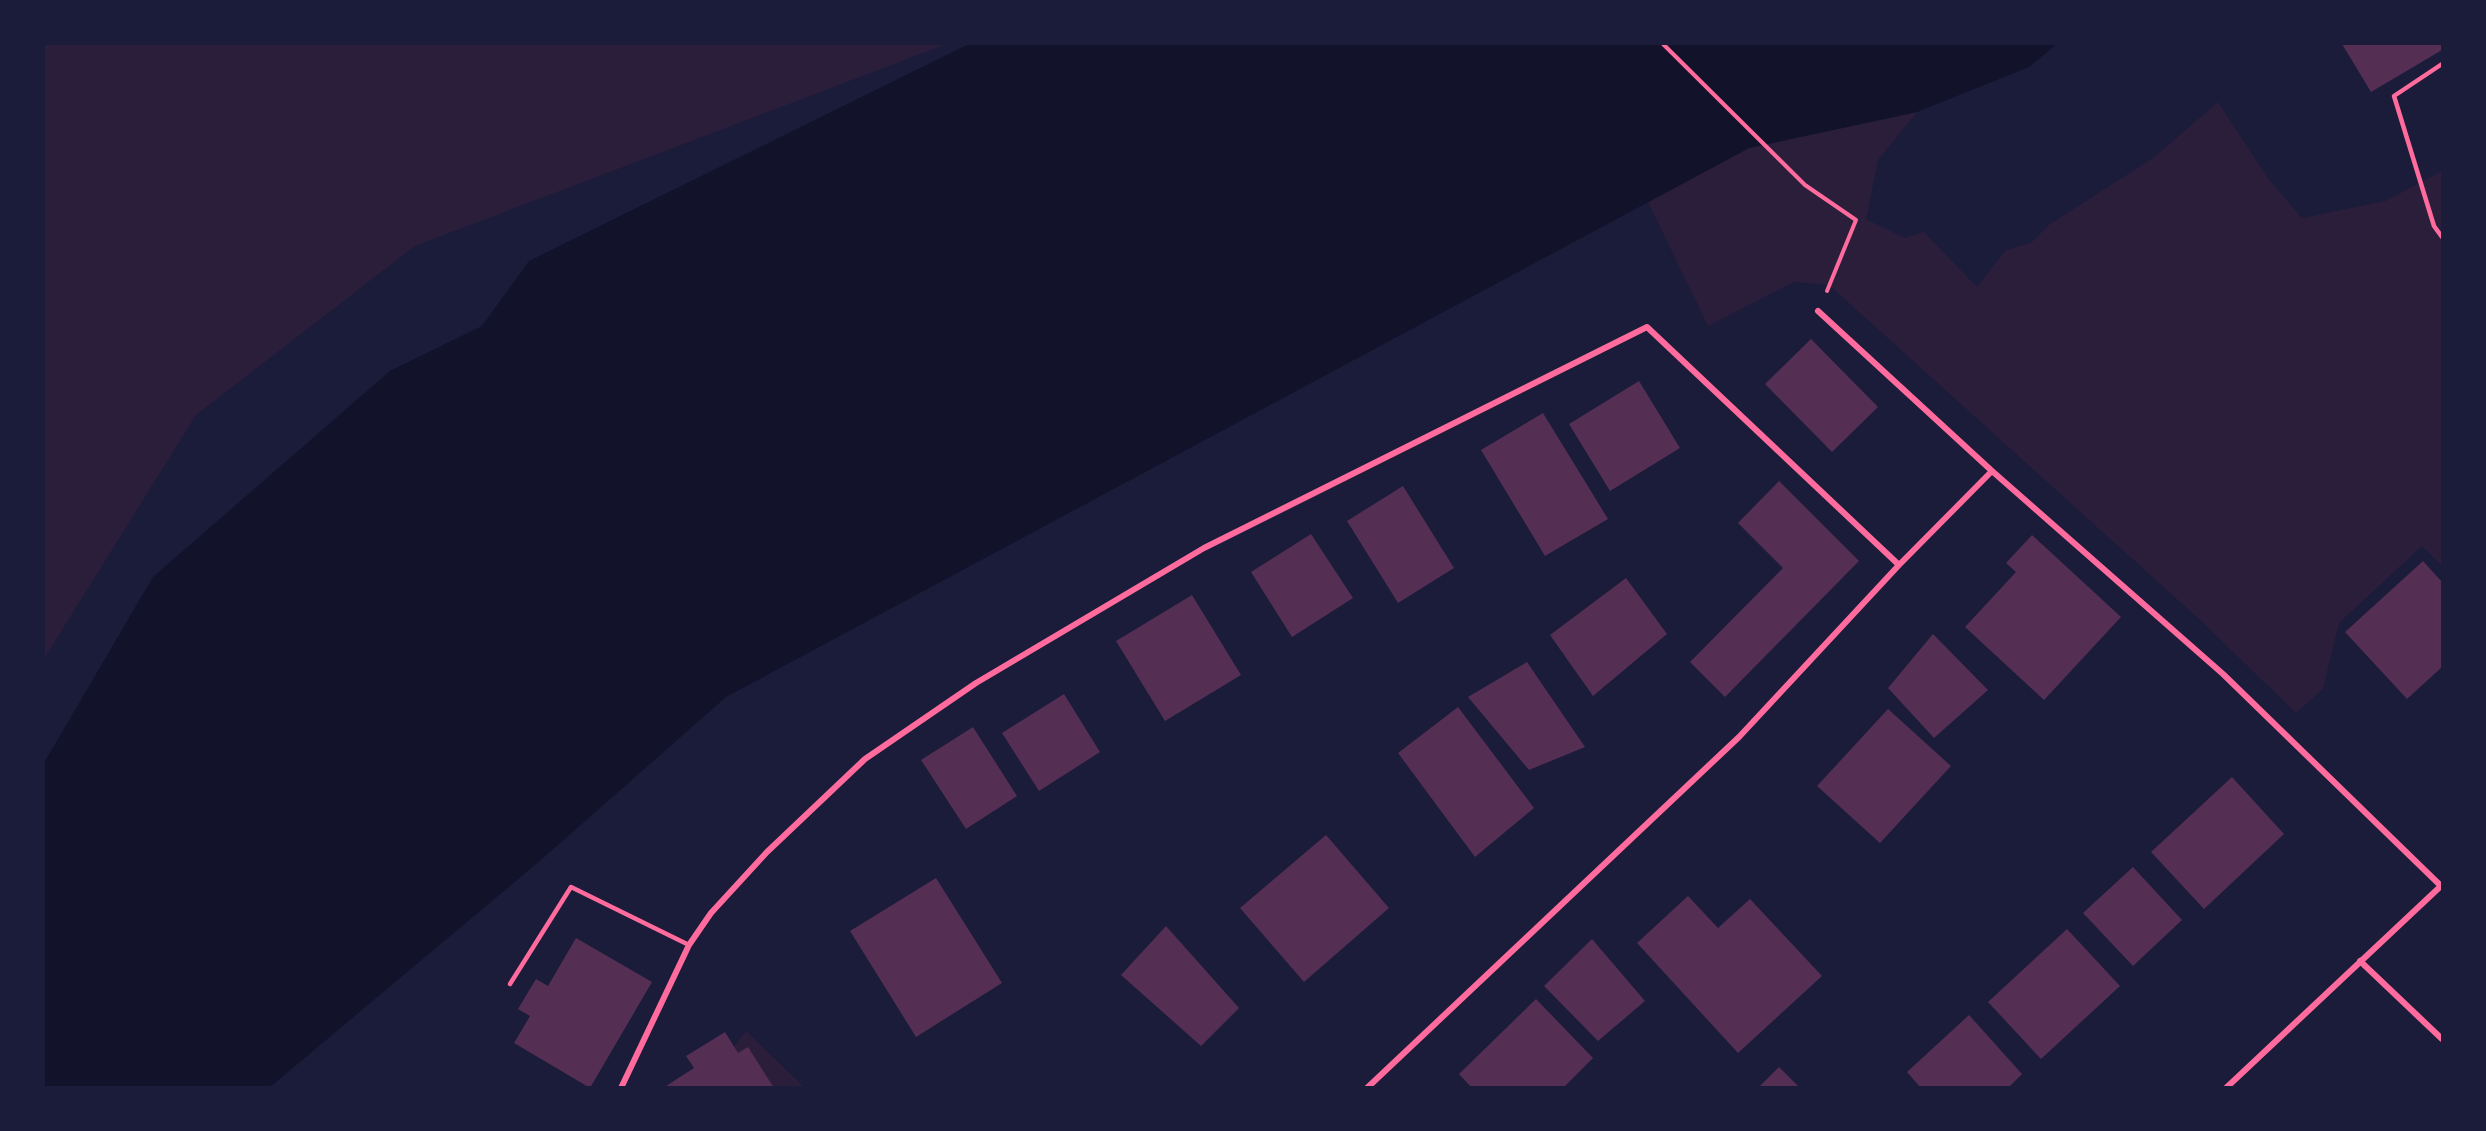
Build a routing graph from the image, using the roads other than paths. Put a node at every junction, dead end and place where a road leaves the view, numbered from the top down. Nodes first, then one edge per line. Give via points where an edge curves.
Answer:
1 (2442, 64) edge
2 (2442, 237) edge
3 (1818, 311) road end
4 (1992, 471) junction
5 (1899, 565) junction
6 (2442, 885) edge
7 (688, 945) junction
8 (2360, 961) junction
9 (510, 984) dead end
10 (2442, 1039) edge
11 (621, 1088) edge
12 (1367, 1088) edge
13 (2226, 1088) edge

1 - 2 lane via 2394,96 2434,226
3 - 4 street
4 - 5 street
4 - 6 street via 2223,674
5 - 7 street via 1647,327 1204,548 976,683 865,759 767,852 711,913
5 - 12 street via 1739,737
6 - 8 street
7 - 9 lane via 571,887
7 - 11 street
8 - 10 street
8 - 13 street

